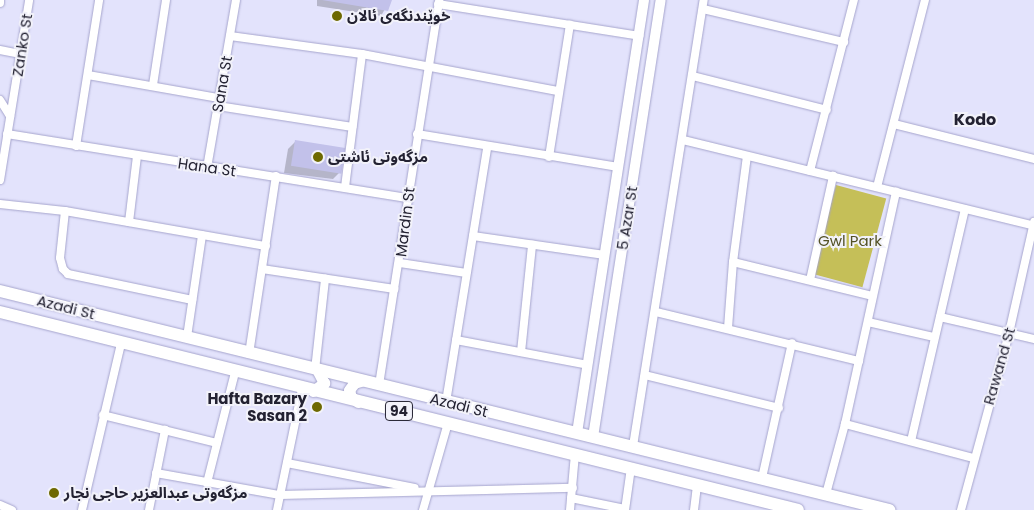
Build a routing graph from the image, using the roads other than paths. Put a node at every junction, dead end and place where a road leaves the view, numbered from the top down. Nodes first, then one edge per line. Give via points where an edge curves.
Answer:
1 (29, 0) edge
2 (99, 0) edge
3 (166, 0) edge
4 (236, 0) edge
5 (644, 0) edge
6 (661, 0) edge
7 (704, 0) edge
8 (854, 0) edge
9 (925, 0) edge
10 (438, 2) edge
11 (703, 9) junction
12 (570, 25) junction
13 (230, 36) junction
14 (639, 36) junction
15 (844, 42) junction
16 (0, 50) edge
17 (20, 54) junction
18 (362, 54) junction
19 (430, 67) junction
20 (88, 75) junction
21 (693, 76) junction
22 (153, 85) junction
23 (558, 91) junction
24 (219, 98) junction
25 (0, 100) edge
26 (218, 106) junction
27 (827, 110) junction
28 (0, 115) edge
29 (10, 116) junction
30 (894, 124) junction
31 (625, 125) junction
32 (352, 127) junction
33 (641, 128) junction
34 (7, 134) junction
35 (417, 134) junction
36 (683, 140) junction
37 (76, 146) junction
38 (487, 148) junction
39 (137, 156) junction
40 (747, 156) junction
41 (549, 157) junction
42 (1034, 159) edge
43 (618, 167) junction
44 (207, 168) junction
45 (810, 171) junction
46 (276, 176) junction
47 (832, 176) junction
48 (0, 180) edge
49 (345, 187) junction
50 (877, 187) junction
51 (896, 192) junction
52 (407, 198) junction
53 (0, 204) edge
54 (965, 209) junction
55 (65, 211) junction
56 (129, 222) junction
57 (1034, 223) edge
58 (202, 234) junction
59 (473, 236) junction
60 (266, 246) junction
61 (532, 246) junction
62 (605, 255) junction
63 (733, 262) junction
64 (400, 263) junction
65 (1025, 268) junction
66 (262, 269) junction
67 (1034, 270) edge
68 (466, 273) junction
69 (325, 279) junction
70 (810, 280) junction
71 (395, 289) junction
72 (0, 291) edge
73 (872, 296) junction
74 (192, 300) junction
75 (0, 312) edge
76 (656, 312) junction
77 (940, 317) junction
78 (868, 322) junction
79 (728, 328) junction
80 (1009, 333) junction
81 (187, 337) junction
82 (934, 337) junction
83 (1034, 339) edge
84 (456, 340) junction
85 (792, 343) junction
86 (121, 344) junction
87 (522, 352) junction
88 (249, 354) junction
89 (859, 361) junction
90 (588, 365) junction
91 (317, 370) junction
92 (235, 372) junction
93 (645, 375) junction
94 (362, 381) junction
95 (379, 385) junction
96 (307, 390) junction
97 (358, 402) junction
98 (446, 402) junction
99 (779, 408) junction
100 (103, 415) junction
101 (448, 423) junction
102 (845, 424) junction
103 (165, 430) junction
104 (577, 433) junction
105 (593, 437) junction
106 (911, 441) junction
107 (217, 442) junction
108 (633, 446) junction
109 (575, 454) junction
110 (973, 458) junction
111 (287, 463) junction
112 (631, 468) junction
113 (156, 473) junction
114 (762, 478) junction
115 (207, 483) junction
116 (697, 485) junction
117 (573, 488) junction
118 (430, 490) junction
119 (826, 494) junction
120 (280, 495) junction
121 (571, 498) junction
122 (0, 505) edge
123 (871, 508) edge
124 (12, 510) edge
125 (82, 510) edge
126 (149, 510) edge
127 (277, 510) edge
128 (423, 510) edge
129 (570, 510) edge
130 (625, 510) edge
131 (694, 510) edge
132 (798, 510) edge
133 (889, 510) edge
134 (961, 510) edge

1 - 17 street, Zanko St
2 - 20 street
3 - 22 street
4 - 13 street, Sana St
5 - 14 main road, 5 Azar St
6 - 33 main road, 5 Azar St
7 - 11 street
8 - 15 street
9 - 30 street
10 - 12 street
10 - 19 street, Mardin St
11 - 15 street
11 - 21 street
12 - 14 street
12 - 23 street
13 - 18 street
13 - 24 street, Sana St
14 - 31 main road, 5 Azar St
15 - 27 street
16 - 17 street
17 - 29 street, Zanko St
18 - 19 street
18 - 32 street
19 - 23 street
19 - 35 street, Mardin St
20 - 22 street
20 - 37 street
21 - 27 street
21 - 36 street
22 - 24 street
23 - 41 street
24 - 26 street, Sana St
25 - 29 street
26 - 32 street
26 - 44 street, Sana St
27 - 45 street
28 - 29 street
29 - 34 street, Zanko St
30 - 42 street
30 - 50 street
31 - 33 main road
31 - 43 main road, 5 Azar St
32 - 49 street
33 - 105 main road, 5 Azar St
34 - 37 street, Hana St
34 - 48 street, Zanko St
35 - 38 street
35 - 52 street, Mardin St
36 - 40 street
36 - 76 street
37 - 39 street, Hana St
38 - 41 street
38 - 59 street
39 - 44 street, Hana St
39 - 56 street
40 - 45 street
40 - 63 street
41 - 43 street
43 - 62 main road, 5 Azar St
44 - 46 street, Hana St
45 - 47 street
46 - 49 street, Hana St
46 - 60 street
47 - 50 street
47 - 70 street
49 - 52 street, Hana St
50 - 51 street
51 - 54 street
51 - 73 street
52 - 64 street, Mardin St
53 - 55 street
54 - 57 street
54 - 77 street
55 - 56 street
55 - 74 street via 60,258 68,274
56 - 58 street
57 - 65 street, Rawand St
58 - 60 street
58 - 74 street
59 - 61 street
59 - 68 street
60 - 66 street
61 - 62 street
61 - 87 street
62 - 90 main road, 5 Azar St
63 - 70 street
63 - 79 street
64 - 68 street
64 - 71 street, Mardin St
65 - 67 street
65 - 80 street, Rawand St
66 - 69 street
66 - 88 street
68 - 84 street
69 - 71 street
69 - 91 street
70 - 73 street
71 - 95 street, Mardin St
72 - 81 highway, Azadi St
73 - 78 street
74 - 81 street
75 - 86 highway, Azadi St / 94
76 - 79 street
76 - 93 street
77 - 80 street
77 - 82 street
78 - 82 street
78 - 89 street
79 - 85 street
80 - 83 street
80 - 110 street, Rawand St
81 - 88 highway, Azadi St
82 - 106 street
84 - 87 street
84 - 98 street
85 - 89 street
85 - 99 street
86 - 92 highway, Azadi St / 94
86 - 100 street
87 - 90 street
88 - 91 highway, Azadi St
89 - 102 street
90 - 104 main road, 5 Azar St
91 - 94 highway, Azadi St
91 - 96 main road via 324,383
92 - 96 highway, Azadi St / 94
92 - 107 street
93 - 99 street
93 - 108 street
94 - 95 highway, Azadi St
94 - 97 main road via 354,383 349,390 351,397
95 - 98 highway, Azadi St
96 - 97 highway, Azadi St / 94
96 - 111 street
97 - 101 highway, Azadi St / 94
98 - 104 highway, Azadi St
99 - 114 street
100 - 103 street
100 - 125 street
101 - 109 highway, Azadi St / 94
101 - 118 street
102 - 106 street
102 - 119 street
103 - 107 street
103 - 113 street
104 - 105 highway, Azadi St
105 - 108 highway, Azadi St
106 - 110 street
107 - 115 street
108 - 114 highway, Azadi St
109 - 112 highway, Azadi St / 94
109 - 117 street
110 - 134 street, Rawand St
111 - 118 street
111 - 120 street
112 - 116 highway, Azadi St / 94
112 - 130 street
113 - 115 street
113 - 126 street
114 - 119 highway, Azadi St
115 - 120 street
116 - 131 street
116 - 132 highway, Azadi St / 94
117 - 118 street
117 - 121 street
118 - 120 street
118 - 128 street
119 - 123 highway, Azadi St
120 - 127 street
121 - 129 street
121 - 130 street via 595,500
122 - 124 street
123 - 133 highway, Azadi St

